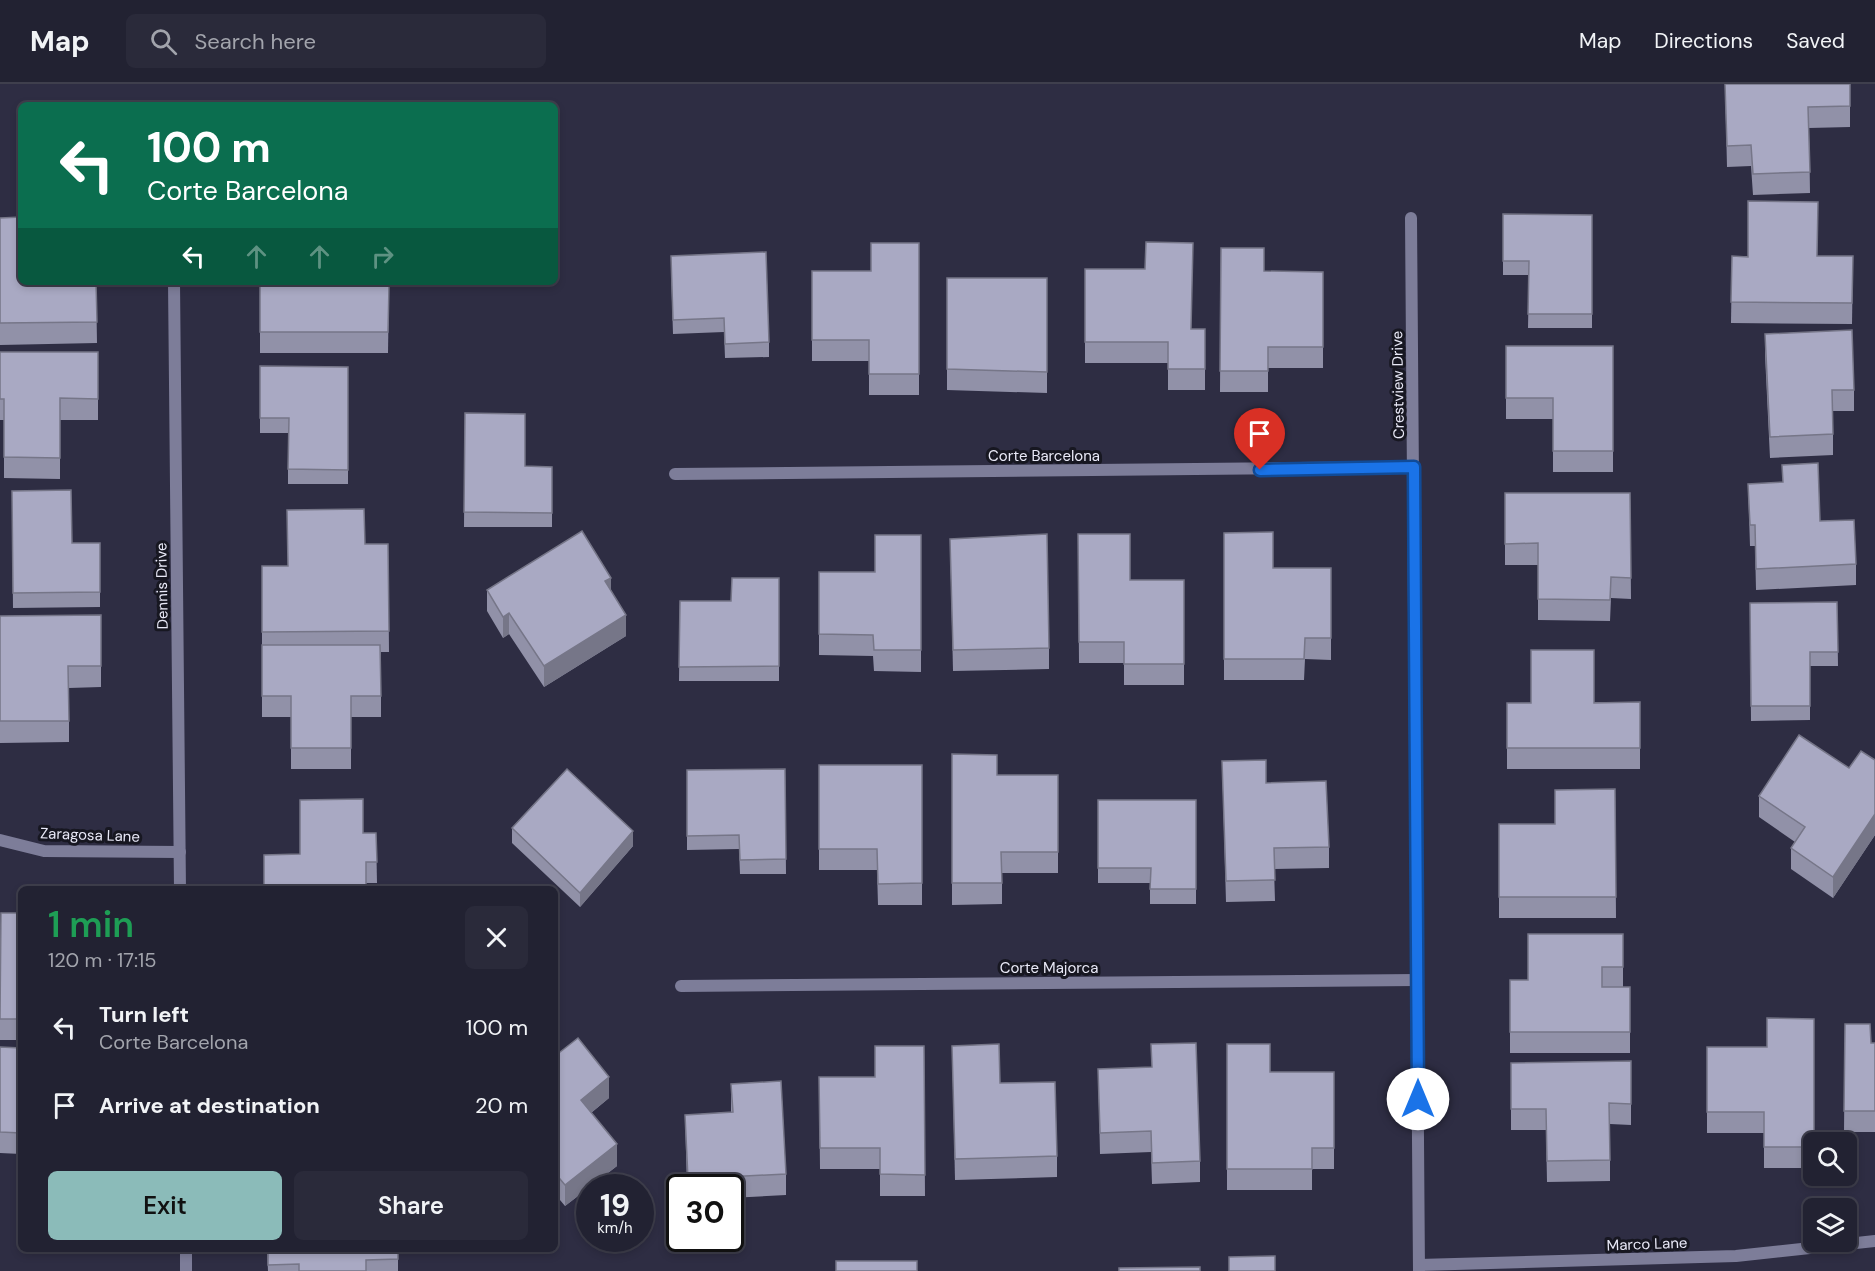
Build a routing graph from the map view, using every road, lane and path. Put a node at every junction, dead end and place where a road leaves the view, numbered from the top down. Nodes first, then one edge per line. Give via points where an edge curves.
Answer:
1 (1411, 218) dead end
2 (174, 285) edge
3 (1414, 467) junction
4 (675, 474) dead end
5 (0, 840) edge
6 (180, 852) junction
7 (180, 886) edge
8 (1417, 980) junction
9 (681, 986) dead end
10 (1875, 1241) edge
11 (186, 1252) edge
12 (1419, 1268) edge
13 (186, 1271) edge

1 - 3 street, Crestview Drive
2 - 6 street, Dennis Drive
3 - 4 street, Corte Barcelona
3 - 8 street, Crestview Drive
5 - 6 street, Zaragosa Lane via 44,851
6 - 7 street, Dennis Drive
8 - 9 street, Corte Majorca
8 - 12 street, Crestview Drive
10 - 12 street, Marco Lane via 1736,1256
11 - 13 street

